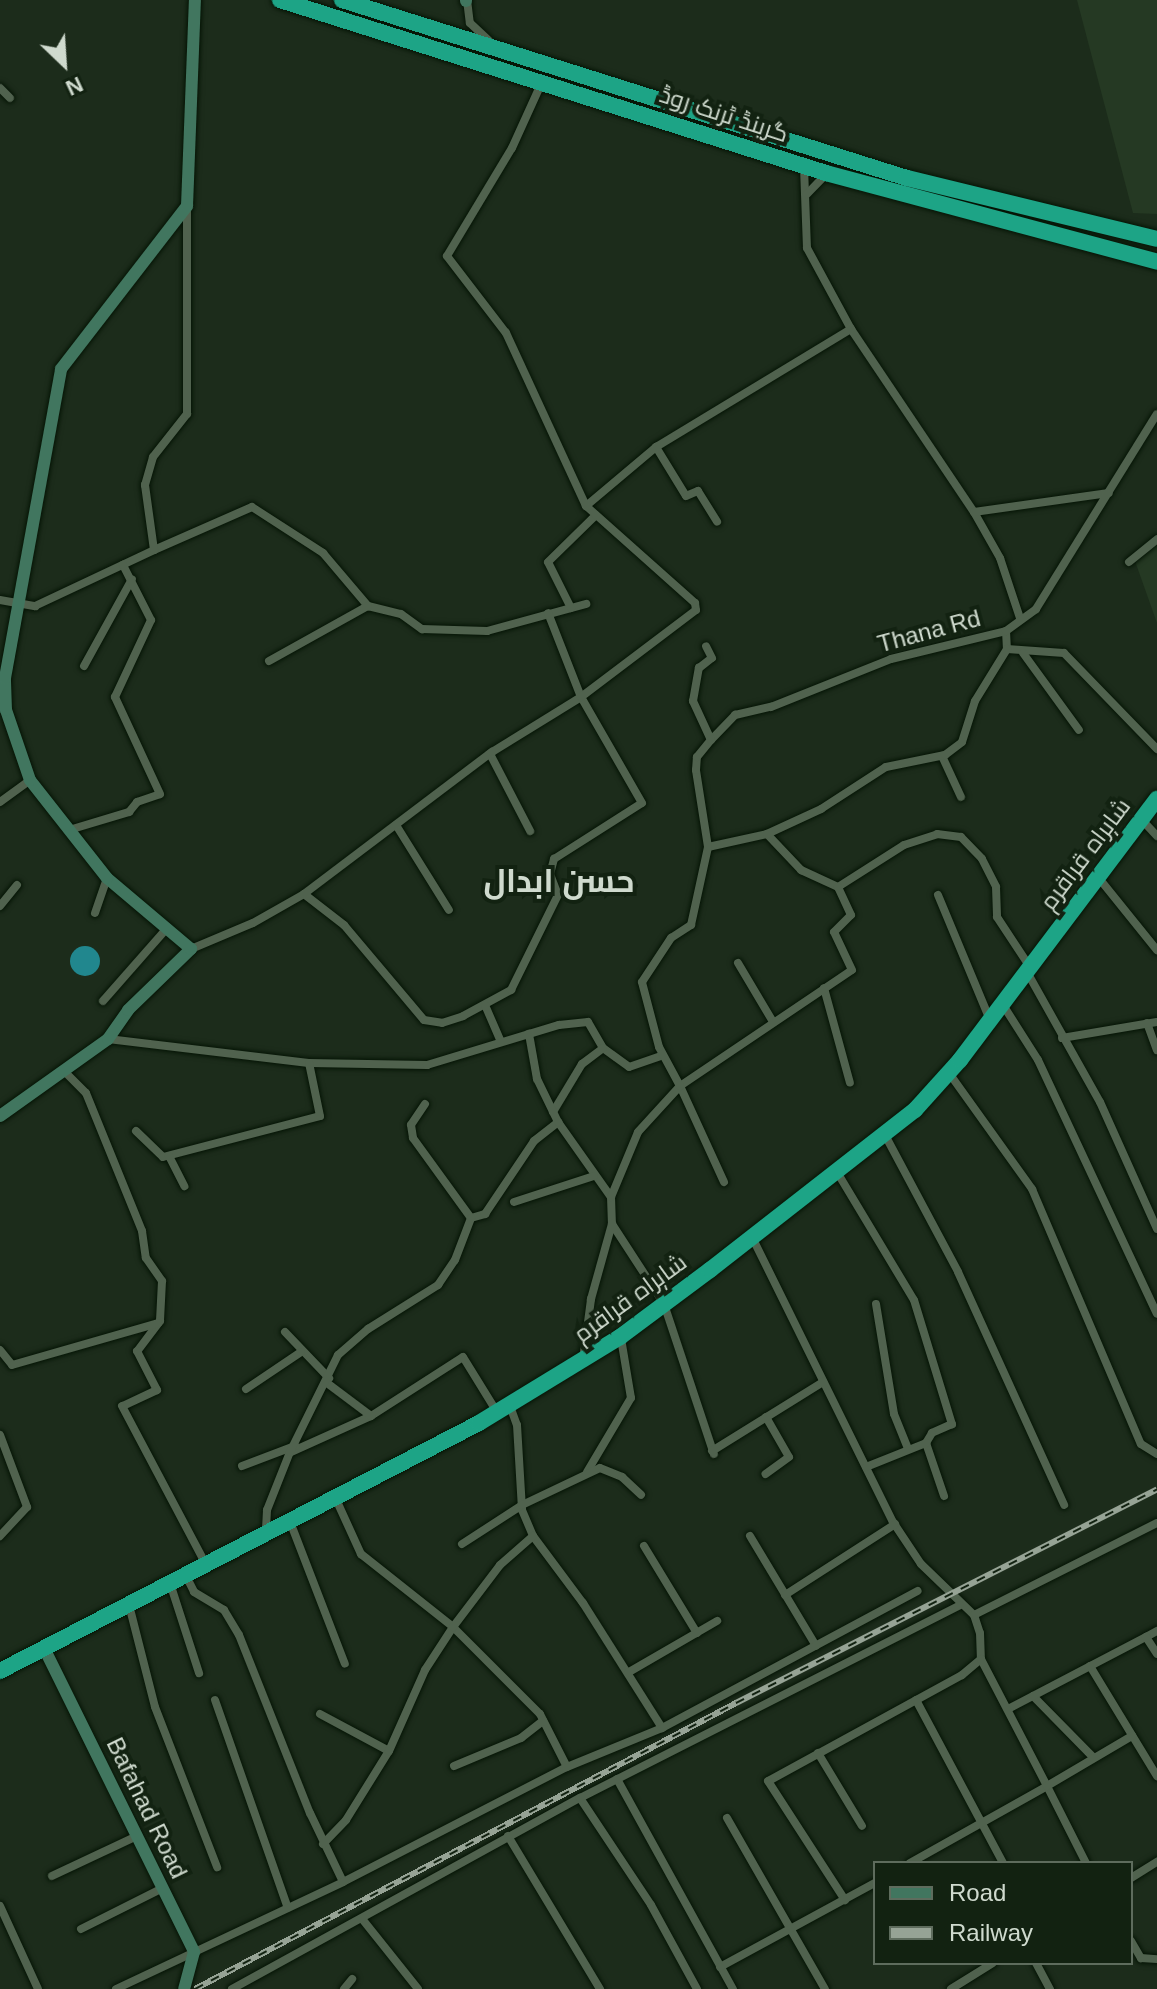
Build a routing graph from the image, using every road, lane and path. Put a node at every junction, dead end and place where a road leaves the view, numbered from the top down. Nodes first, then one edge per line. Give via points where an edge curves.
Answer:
1 (195, 0) edge
2 (280, 0) edge
3 (342, 0) edge
4 (466, 0) edge
5 (361, 3) edge
6 (470, 23) junction
7 (446, 36) junction
8 (501, 54) junction
9 (541, 84) junction
10 (0, 88) edge
11 (10, 98) dead end
12 (804, 165) junction
13 (826, 173) junction
14 (807, 194) junction
15 (187, 206) junction
16 (1157, 239) edge
17 (1157, 262) edge
18 (851, 329) junction
19 (1157, 414) edge
20 (656, 447) junction
21 (1109, 493) junction
22 (586, 506) junction
23 (974, 512) junction
24 (596, 515) junction
25 (717, 522) dead end
26 (1157, 539) edge
27 (154, 550) junction
28 (1129, 562) dead end
29 (123, 565) junction
30 (132, 579) junction
31 (0, 600) edge
32 (15, 602) junction
33 (586, 604) dead end
34 (368, 606) junction
35 (571, 608) junction
36 (548, 613) junction
37 (1020, 618) junction
38 (1006, 631) junction
39 (706, 646) dead end
40 (1007, 649) junction
41 (1023, 653) junction
42 (269, 661) dead end
43 (84, 666) dead end
44 (0, 695) edge
45 (581, 697) junction
46 (3, 712) edge
47 (1079, 730) dead end
48 (711, 740) junction
49 (1157, 749) edge
50 (490, 754) junction
51 (942, 756) junction
52 (30, 780) junction
53 (961, 797) dead end
54 (1157, 799) edge
55 (0, 802) edge
56 (1142, 820) junction
57 (396, 825) junction
58 (69, 830) junction
59 (530, 831) dead end
60 (767, 834) junction
61 (1157, 836) edge
62 (708, 847) junction
63 (1098, 877) junction
64 (107, 878) junction
65 (17, 885) dead end
66 (838, 887) junction
67 (304, 894) junction
68 (938, 895) dead end
69 (0, 906) edge
70 (449, 910) dead end
71 (95, 913) dead end
72 (168, 927) junction
73 (191, 949) junction
74 (1157, 950) edge
75 (738, 963) dead end
76 (1029, 969) junction
77 (824, 988) junction
78 (103, 1001) dead end
79 (485, 1005) junction
80 (1003, 1005) junction
81 (991, 1020) junction
82 (773, 1022) junction
83 (1152, 1022) edge
84 (529, 1034) junction
85 (1062, 1038) junction
86 (108, 1039) junction
87 (501, 1042) junction
88 (603, 1048) junction
89 (1157, 1050) edge
90 (663, 1055) junction
91 (309, 1063) junction
92 (66, 1073) junction
93 (949, 1073) junction
94 (850, 1083) dead end
95 (680, 1086) junction
96 (425, 1104) dead end
97 (553, 1112) junction
98 (0, 1116) edge
99 (558, 1122) junction
100 (136, 1131) dead end
101 (885, 1135) junction
102 (169, 1156) junction
103 (837, 1172) junction
104 (594, 1176) junction
105 (724, 1182) dead end
106 (184, 1186) dead end
107 (611, 1197) junction
108 (514, 1202) dead end
109 (471, 1218) junction
110 (612, 1224) junction
111 (1157, 1229) edge
112 (751, 1237) junction
113 (664, 1304) junction
114 (876, 1304) dead end
115 (1157, 1314) edge
116 (158, 1323) junction
117 (285, 1332) dead end
118 (620, 1337) junction
119 (0, 1350) edge
120 (301, 1352) junction
121 (583, 1361) junction
122 (328, 1381) junction
123 (823, 1382) junction
124 (246, 1389) dead end
125 (504, 1409) junction
126 (371, 1416) junction
127 (766, 1417) junction
128 (0, 1435) edge
129 (926, 1443) junction
130 (292, 1449) junction
131 (908, 1449) junction
132 (1157, 1454) edge
133 (242, 1466) dead end
134 (866, 1467) junction
135 (587, 1472) junction
136 (766, 1474) dead end
137 (334, 1495) junction
138 (641, 1495) dead end
139 (944, 1496) dead end
140 (522, 1505) junction
141 (1064, 1505) dead end
142 (289, 1518) junction
143 (1157, 1523) edge
144 (895, 1524) junction
145 (266, 1529) junction
146 (0, 1536) edge
147 (533, 1536) junction
148 (750, 1536) dead end
149 (462, 1544) dead end
150 (644, 1546) dead end
151 (204, 1561) junction
152 (176, 1576) junction
153 (918, 1591) dead end
154 (785, 1595) junction
155 (128, 1601) junction
156 (960, 1605) junction
157 (974, 1615) junction
158 (717, 1621) dead end
159 (453, 1627) junction
160 (1157, 1631) edge
161 (697, 1633) junction
162 (1146, 1637) junction
163 (816, 1646) junction
164 (44, 1648) junction
165 (1157, 1654) edge
166 (981, 1659) junction
167 (345, 1664) dead end
168 (1090, 1666) junction
169 (0, 1671) edge
170 (629, 1672) junction
171 (199, 1673) dead end
172 (1033, 1696) junction
173 (215, 1700) dead end
174 (916, 1700) junction
175 (1008, 1709) junction
176 (320, 1714) dead end
177 (543, 1721) junction
178 (662, 1728) junction
179 (1132, 1736) junction
180 (389, 1751) junction
181 (818, 1753) junction
182 (1093, 1757) junction
183 (454, 1766) dead end
184 (567, 1767) junction
185 (1157, 1776) edge
186 (617, 1779) junction
187 (1047, 1786) junction
188 (580, 1798) junction
189 (727, 1818) dead end
190 (980, 1823) junction
191 (862, 1826) dead end
192 (508, 1836) junction
193 (135, 1837) junction
194 (323, 1844) junction
195 (914, 1861) edge
196 (1002, 1861) edge
197 (1085, 1861) edge
198 (1157, 1862) edge
199 (217, 1867) dead end
200 (52, 1876) dead end
201 (1133, 1877) edge
202 (343, 1882) junction
203 (873, 1884) edge
204 (161, 1889) junction
205 (845, 1900) junction
206 (0, 1906) edge
207 (288, 1908) junction
208 (363, 1920) junction
209 (789, 1927) junction
210 (81, 1929) dead end
211 (1133, 1944) edge
212 (194, 1952) junction
213 (1157, 1959) edge
214 (990, 1965) edge
215 (1037, 1965) edge
216 (720, 1967) junction
217 (352, 1979) dead end
218 (38, 1989) edge
219 (116, 1989) edge
220 (184, 1989) edge
221 (232, 1989) edge
222 (344, 1989) edge
223 (418, 1989) edge
224 (600, 1989) edge
225 (697, 1989) edge
226 (733, 1989) edge
227 (825, 1989) edge
228 (951, 1989) edge
229 (1050, 1989) edge

1 - 15 main road
2 - 9 highway, گرینڈ ٹرنک روڈ
3 - 5 highway, گرینڈ ٹرنک روڈ
4 - 6 street
5 - 7 highway, گرینڈ ٹرنک روڈ
6 - 7 street
6 - 8 street
7 - 8 highway, گرینڈ ٹرنک روڈ
8 - 16 highway, گرینڈ ٹرنک روڈ via 907,178
9 - 12 highway, گرینڈ ٹرنک روڈ
9 - 22 street via 512,148 447,256 506,333
10 - 11 street
12 - 13 highway, گرینڈ ٹرنک روڈ
12 - 14 street
13 - 14 street
13 - 17 highway, گرینڈ ٹرنک روڈ
14 - 18 street via 807,248
15 - 27 street via 187,414 153,457 145,485
15 - 32 main road via 61,369
18 - 20 street
18 - 23 street
19 - 21 street, Thana Rd
20 - 22 street
20 - 25 street via 686,496 698,491
21 - 23 street
21 - 37 street, Thana Rd via 1036,609
22 - 24 street
23 - 37 street via 1000,558
24 - 35 street via 548,562
24 - 45 street via 697,607
26 - 28 street
27 - 29 street
27 - 34 street via 252,507 323,553
29 - 30 street
29 - 32 street via 35,606
30 - 43 street
30 - 58 street via 151,620 115,697 160,794 137,802 129,812
31 - 32 street
32 - 46 main road
33 - 35 street
34 - 36 street via 401,614 422,629 487,631
34 - 42 street
35 - 36 street
36 - 45 street
37 - 38 street, Thana Rd
38 - 40 street
38 - 48 street, Thana Rd via 891,659 771,707 735,715
39 - 48 street via 712,658 699,668 693,701
40 - 41 street
40 - 51 street via 975,701 962,742
41 - 47 street
41 - 49 street via 1064,653
44 - 46 street
45 - 50 street
45 - 79 street via 642,803 554,859 550,874 558,895 545,930 518,982
46 - 52 main road
48 - 62 street via 697,757 696,770
50 - 57 street
50 - 59 street
51 - 53 street
51 - 60 street via 886,767 821,809
52 - 55 street
52 - 58 main road
54 - 56 highway, شاہراہ قراقرم
56 - 61 street
56 - 63 highway, شاہراہ قراقرم
57 - 67 street
57 - 70 street
58 - 64 main road
60 - 62 street
60 - 66 street via 801,870
62 - 90 street via 691,925 671,938 642,982
63 - 74 street
63 - 76 highway, شاہراہ قراقرم
64 - 71 street
64 - 72 main road
65 - 69 street
66 - 76 street via 904,845 937,834 961,837 982,859 996,887 997,917
66 - 77 street via 851,915 834,932 852,970
67 - 73 street
67 - 79 street via 344,925 424,1020 442,1023
68 - 81 street
72 - 73 main road
72 - 78 street
73 - 86 main road via 128,1010
75 - 82 street
76 - 80 highway, شاہراہ قراقرم
76 - 85 street
77 - 82 street
77 - 94 street
79 - 87 street
80 - 81 highway, شاہراہ قراقرم
80 - 115 street via 1045,1074
81 - 93 highway, شاہراہ قراقرم
82 - 95 street
83 - 85 street
83 - 89 street
84 - 87 street
84 - 88 street via 588,1022
84 - 97 street via 537,1079
85 - 111 street via 1100,1102
86 - 91 street
86 - 92 main road
87 - 91 street via 427,1065
88 - 90 street via 629,1067
88 - 97 street via 582,1064
90 - 95 street
91 - 102 street via 320,1116
92 - 98 main road
92 - 116 street via 86,1093 142,1231 146,1258 162,1281
93 - 101 highway, شاہراہ قراقرم
93 - 132 street via 1032,1189 1141,1444
95 - 105 street
95 - 107 street via 638,1132
96 - 109 street via 411,1125 413,1138
97 - 99 street
99 - 104 street
99 - 109 street via 534,1141 485,1214
100 - 102 street via 160,1155
101 - 103 highway, شاہراہ قراقرم
101 - 141 street via 958,1272
102 - 106 street
103 - 112 highway, شاہراہ قراقرم
103 - 129 street via 914,1300 952,1424 932,1433
104 - 107 street
104 - 108 street
107 - 110 street
109 - 122 street via 455,1260 438,1285 357,1337 338,1355
110 - 113 street
110 - 121 street via 591,1299
112 - 113 highway, شاہراہ قراقرم
112 - 123 street
113 - 118 highway, شاہراہ قراقرم
113 - 127 street via 713,1452
114 - 131 street via 894,1414
116 - 119 street via 12,1365
116 - 151 street via 137,1351 157,1390 122,1406
117 - 120 street
118 - 121 highway, شاہراہ قراقرم
118 - 135 street via 631,1398
120 - 122 street
120 - 124 street
121 - 125 highway, شاہراہ قراقرم
122 - 126 street
122 - 130 street
123 - 127 street
123 - 134 street
125 - 126 street via 463,1357
125 - 137 highway, شاہراہ قراقرم
125 - 140 street via 517,1425
126 - 130 street
127 - 136 street via 789,1457
128 - 146 street via 27,1507
129 - 131 street
129 - 139 street
130 - 133 street
130 - 145 street via 267,1510
131 - 134 street
134 - 144 street
135 - 138 street via 608,1469
135 - 140 street
137 - 142 highway, شاہراہ قراقرم
137 - 159 street via 361,1554
140 - 147 street
140 - 149 street
142 - 145 highway, شاہراہ قراقرم
142 - 167 street
143 - 157 street
144 - 154 street
144 - 156 street via 921,1564
145 - 151 highway, شاہراہ قراقرم
147 - 159 street via 500,1565
147 - 170 street
148 - 154 street
150 - 161 street
151 - 152 highway, شاہراہ قراقرم
152 - 155 highway, شاہراہ قراقرم
152 - 171 street
152 - 194 street via 224,1610 239,1635
153 - 163 street
154 - 163 street
155 - 164 highway, شاہراہ قراقرم
155 - 199 street via 155,1707
156 - 157 street
156 - 186 street
157 - 166 street
158 - 161 street
159 - 177 street
159 - 180 street via 425,1670
160 - 162 street
161 - 170 street
162 - 165 street
162 - 168 street
163 - 178 street
164 - 169 highway, شاہراہ قراقرم
164 - 193 main road, Bafahad Road
166 - 174 street
166 - 175 street
168 - 172 street
168 - 179 street
170 - 178 street
172 - 175 street
172 - 182 street
173 - 207 street
174 - 181 street
174 - 190 street
175 - 187 street
176 - 180 street
177 - 183 street via 521,1738
177 - 184 street
178 - 184 street
179 - 182 street
179 - 185 street
180 - 194 street via 346,1820
181 - 191 street
181 - 205 street via 768,1781
182 - 187 street
184 - 202 street
186 - 188 street
186 - 216 street
187 - 190 street
187 - 197 street
188 - 192 street
188 - 225 street via 651,1905
189 - 209 street
190 - 195 street
190 - 196 street
192 - 208 street
192 - 224 street
193 - 200 street
193 - 204 main road, Bafahad Road
194 - 202 street
198 - 201 street
202 - 207 street
203 - 205 street
204 - 210 street
204 - 212 main road, Bafahad Road
205 - 209 street
206 - 218 street
207 - 212 street
208 - 221 street
208 - 223 street
209 - 216 street
209 - 227 street
211 - 213 street via 1141,1958
212 - 219 street
212 - 220 main road
214 - 228 street
215 - 229 street
216 - 226 street
217 - 222 street

